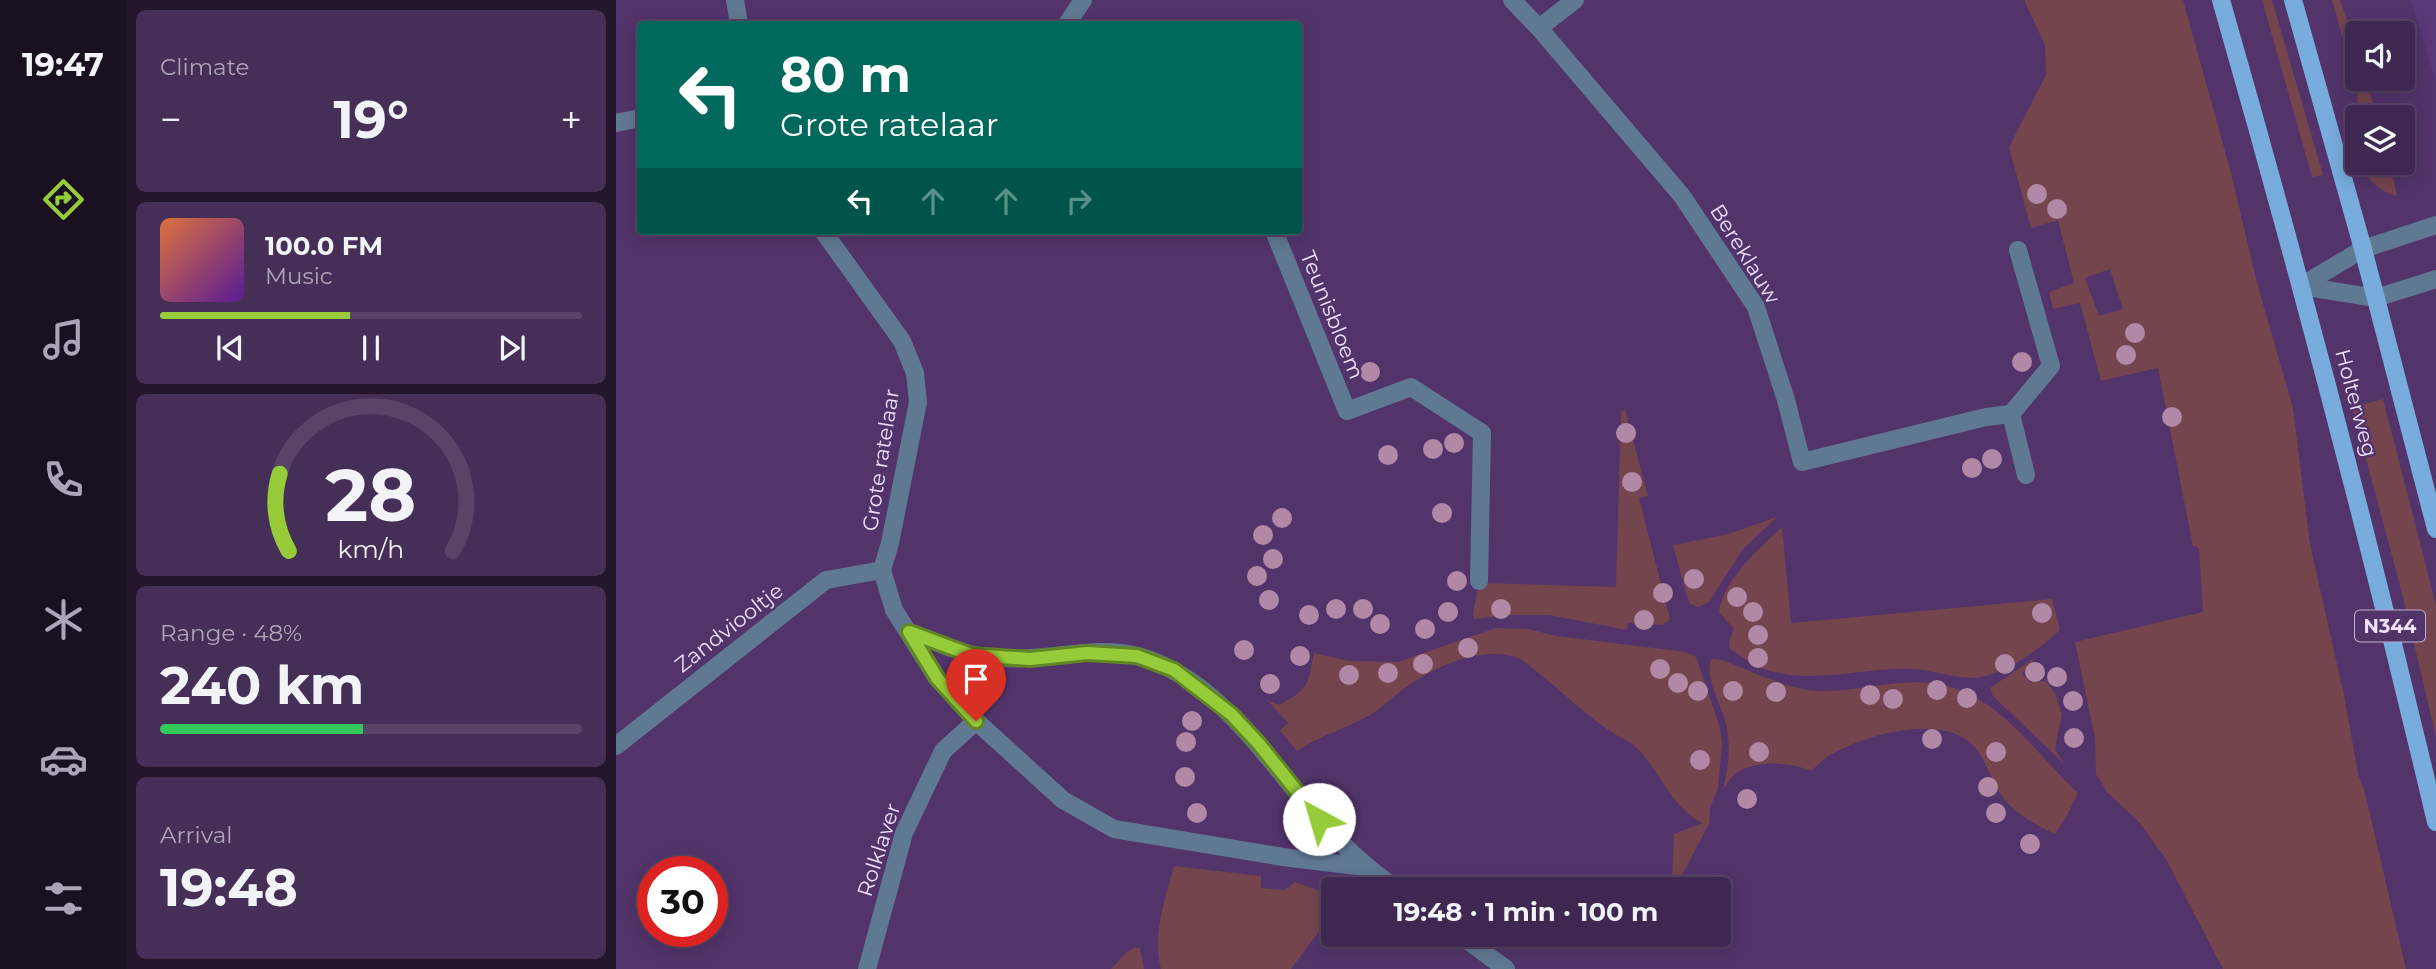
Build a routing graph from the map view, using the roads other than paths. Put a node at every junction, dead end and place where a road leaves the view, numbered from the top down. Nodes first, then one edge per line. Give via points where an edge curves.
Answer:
1 (735, 0) edge
2 (1083, 0) edge
3 (1512, 0) edge
4 (1575, 0) edge
5 (2221, 0) edge
6 (2293, 0) edge
7 (738, 21) edge
8 (1069, 21) edge
9 (1539, 28) junction
10 (637, 118) edge
11 (616, 122) edge
12 (2436, 225) edge
13 (826, 235) edge
14 (1276, 235) edge
15 (2363, 249) junction
16 (2018, 250) dead end
17 (2436, 279) edge
18 (2301, 286) junction
19 (2376, 298) junction
20 (2011, 414) junction
21 (2026, 475) dead end
22 (2436, 529) edge
23 (882, 570) junction
24 (1479, 581) dead end
25 (909, 632) junction
26 (976, 721) junction
27 (616, 746) edge
28 (2436, 822) edge
29 (1365, 867) junction
30 (1379, 877) edge
31 (1470, 947) edge
32 (1482, 962) edge
33 (867, 969) edge
34 (1506, 969) edge

1 - 7 street
2 - 8 street
3 - 9 street, Bereklauw
4 - 9 street
5 - 18 main road, Holterweg / N344
6 - 15 main road
9 - 20 street, Bereklauw via 1682,196 1756,307 1802,462
10 - 11 street
12 - 15 street
13 - 23 street, Grote ratelaar via 902,341 915,373 918,402
14 - 24 street, Teunisbloem via 1347,411 1411,387 1482,433
15 - 18 street
15 - 19 main road
16 - 20 street via 2050,366
17 - 19 street
18 - 19 street
18 - 28 main road, Holterweg / N344 via 2384,601
19 - 22 main road
20 - 21 street
23 - 25 street via 894,610
23 - 27 street, Zandviooltje via 826,580
25 - 26 street via 937,678
25 - 29 street via 971,655 1030,659 1087,653 1137,656 1174,670 1231,714
26 - 29 street via 1063,800 1114,830
26 - 33 street, Rolklaver via 943,751 904,833
29 - 30 street
31 - 32 street
32 - 34 street

